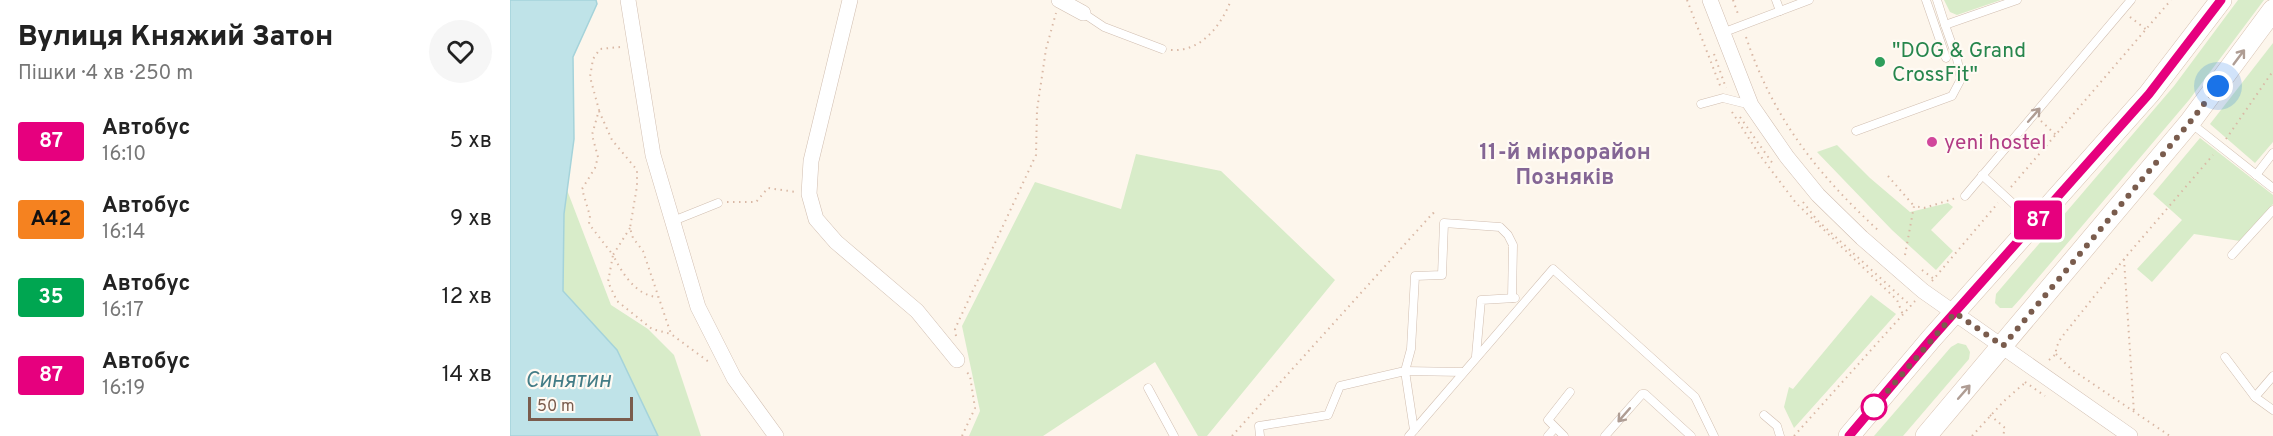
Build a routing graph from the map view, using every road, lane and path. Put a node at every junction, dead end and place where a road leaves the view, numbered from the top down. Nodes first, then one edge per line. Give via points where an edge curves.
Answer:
1 (628, 0) edge
2 (850, 0) edge
3 (1060, 0) edge
4 (1231, 0) edge
5 (1710, 0) edge
6 (1733, 0) edge
7 (1776, 0) edge
8 (1809, 0) edge
9 (1926, 0) edge
10 (1937, 0) edge
11 (2017, 0) edge
12 (2131, 0) edge
13 (2171, 0) edge
14 (2221, 0) edge
15 (2273, 10) edge
16 (1780, 11) junction
17 (2122, 12) junction
18 (1083, 13) joint
19 (1742, 25) junction
20 (1945, 25) junction
21 (2147, 30) junction
22 (1722, 33) junction
23 (635, 46) junction
24 (1162, 49) joint
25 (1946, 58) dead end
26 (2273, 71) edge
27 (1701, 104) dead end
28 (1751, 105) junction
29 (599, 110) junction
30 (2034, 115) junction
31 (2190, 122) junction
32 (1856, 131) dead end
33 (2056, 135) junction
34 (2221, 146) junction
35 (2273, 153) edge
36 (2256, 175) junction
37 (1888, 176) dead end
38 (1982, 176) junction
39 (2273, 188) edge
40 (809, 194) junction
41 (2004, 195) junction
42 (1965, 196) joint
43 (718, 202) joint
44 (1914, 206) junction
45 (1849, 209) dead end
46 (2273, 210) edge
47 (1857, 217) dead end
48 (673, 221) junction
49 (1444, 223) junction
50 (2035, 223) junction
51 (630, 228) junction
52 (1887, 239) dead end
53 (1900, 251) dead end
54 (612, 255) junction
55 (1905, 255) junction
56 (2232, 255) dead end
57 (2124, 259) junction
58 (1912, 261) dead end
59 (1919, 267) dead end
60 (1915, 270) dead end
61 (1934, 279) junction
62 (1927, 287) junction
63 (658, 297) junction
64 (1512, 298) junction
65 (1526, 299) junction
66 (1955, 313) junction
67 (670, 334) junction
68 (2003, 346) junction
69 (2056, 354) junction
70 (1476, 357) junction
71 (2225, 357) dead end
72 (957, 360) junction
73 (1405, 371) junction
74 (2038, 371) junction
75 (1463, 372) junction
76 (2273, 376) edge
77 (734, 378) junction
78 (1148, 388) dead end
79 (1570, 392) dead end
80 (2255, 397) junction
81 (2273, 410) edge
82 (2134, 413) junction
83 (1764, 415) dead end
84 (1990, 415) junction
85 (1555, 428) junction
86 (1411, 433) edge
87 (776, 436) edge
88 (962, 436) edge
89 (1174, 436) edge
90 (1232, 436) edge
91 (1260, 436) edge
92 (1548, 436) edge
93 (1564, 436) edge
94 (1605, 436) edge
95 (1691, 436) edge
96 (1714, 436) edge
97 (1780, 436) edge
98 (1794, 436) edge
99 (1849, 436) edge
100 (1926, 436) edge
101 (1972, 436) edge
102 (2003, 436) edge
103 (2130, 436) edge
104 (2170, 436) edge

1 - 23 street
2 - 40 street via 811,161
3 - 18 street
3 - 72 path via 1046,49 1037,110 1036,155 955,329
4 - 24 path via 1211,33 1197,45 1183,51
5 - 22 street
6 - 19 path
7 - 16 lane
8 - 16 lane
9 - 25 lane
10 - 20 lane
11 - 20 lane
12 - 17 lane
13 - 21 path
14 - 50 main road via 2149,94
31 -> 15 main road
16 - 19 lane
17 - 21 path
30 -> 17 lane
18 - 24 lane via 1104,27
19 - 22 lane
19 - 52 path via 1762,82 1803,150
20 - 32 lane via 1961,79 1952,96
21 - 33 path
22 - 28 street
23 - 29 path via 600,49 593,59 590,77
23 - 48 street via 653,155
26 - 34 path
27 - 28 lane via 1723,98
28 - 62 street via 1818,195 1862,238
29 - 51 path via 612,140 637,170
29 - 54 path via 592,135 598,157 582,189 589,224
30 - 33 path
30 - 38 lane
31 - 34 lane
31 - 68 main road
33 - 41 path
34 - 36 lane
34 - 57 path
35 - 36 lane
36 - 39 lane
37 - 44 path
38 - 41 lane
38 - 42 lane
40 - 43 path via 768,188 756,202
40 - 72 street via 816,219 836,242 917,310
41 - 50 lane
41 - 61 path
42 - 44 path via 1924,208
43 - 48 lane
44 - 55 path
45 - 47 path
46 - 56 lane
48 - 77 street via 698,306
49 - 64 lane via 1500,227 1508,235 1513,245
49 - 73 lane via 1442,275 1414,276 1411,349
49 - 90 path via 1433,213
50 - 66 main road
51 - 54 path
51 - 63 path via 643,251
53 - 55 path
54 - 63 path via 634,286 648,297
54 - 67 path via 608,282 617,301 652,329
55 - 58 path
57 - 69 path via 2061,338
57 - 82 path
59 - 61 path
60 - 62 path
61 - 62 path
62 - 66 street
62 - 98 path
63 - 67 path
64 - 65 lane
64 - 70 lane via 1481,300
65 - 70 lane
65 - 96 lane via 1553,269 1695,397
66 - 68 street
66 - 99 main road
67 - 77 path
68 - 74 street
100 -> 68 main road
69 - 74 path
69 - 82 path
70 - 75 lane
71 - 80 lane
72 - 88 path via 970,376 975,408
73 - 75 lane
73 - 86 lane
73 - 91 lane via 1340,386 1328,415 1259,426
74 - 84 path
74 - 103 street
75 - 86 lane
76 - 80 lane
77 - 87 street
78 - 89 lane
79 - 85 lane via 1548,419
80 - 81 lane
82 - 104 path
83 - 97 lane via 1777,426
84 - 101 path
84 - 102 path via 2005,428
85 - 92 lane
85 - 93 lane
95 -> 94 lane via 1663,415 1645,394

